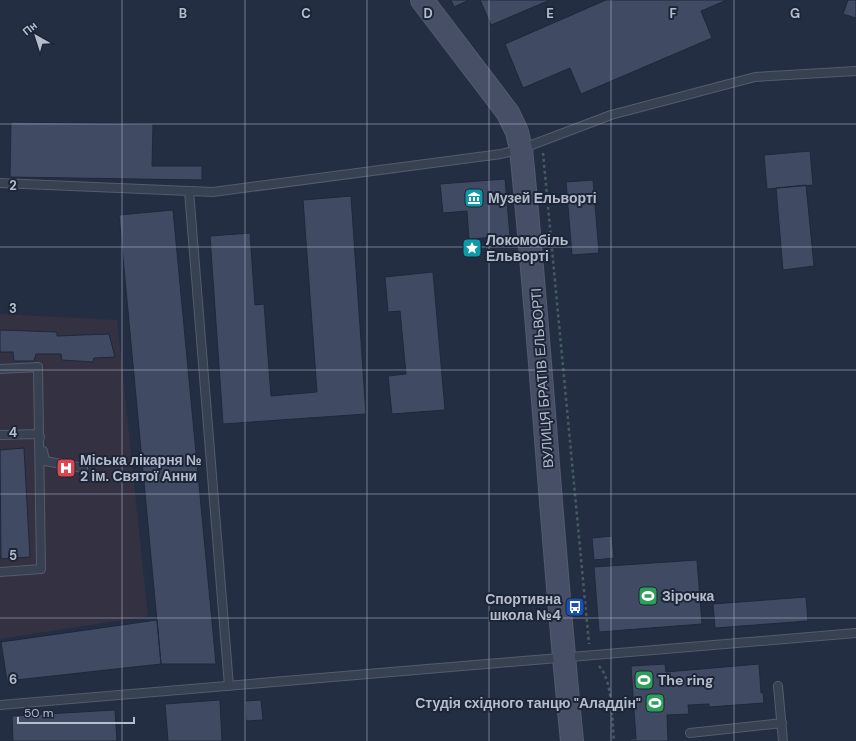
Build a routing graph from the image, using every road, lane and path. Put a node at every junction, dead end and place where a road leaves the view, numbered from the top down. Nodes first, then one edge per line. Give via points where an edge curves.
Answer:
1 (422, 0) edge
2 (435, 0) edge
3 (450, 36) junction
4 (856, 71) edge
5 (521, 148) junction
6 (0, 183) edge
7 (189, 191) junction
8 (0, 368) edge
9 (39, 434) junction
10 (0, 435) edge
11 (83, 468) dead end
12 (0, 572) edge
13 (856, 633) edge
14 (564, 657) junction
15 (229, 686) junction
16 (778, 686) dead end
17 (0, 705) edge
18 (782, 723) junction
19 (690, 733) dead end
20 (572, 741) edge
21 (783, 741) edge

1 - 3 main road, ВУЛИЦЯ БРАТІВ ЕЛЬВОРТІ
2 - 3 main road, ВУЛИЦЯ БРАТІВ ЕЛЬВОРТІ
3 - 5 main road, ВУЛИЦЯ БРАТІВ ЕЛЬВОРТІ via 508,113
4 - 5 lane via 755,77 611,116
5 - 7 lane via 501,154 213,192
5 - 14 main road, ВУЛИЦЯ БРАТІВ ЕЛЬВОРТІ
6 - 7 lane
7 - 15 lane
8 - 9 lane via 38,367
9 - 10 lane
9 - 11 lane via 45,461
9 - 12 lane via 41,569
13 - 14 lane
14 - 15 lane
14 - 20 main road, ВУЛИЦЯ БРАТІВ ЕЛЬВОРТІ
15 - 17 lane
16 - 18 lane
18 - 19 lane
18 - 21 lane

